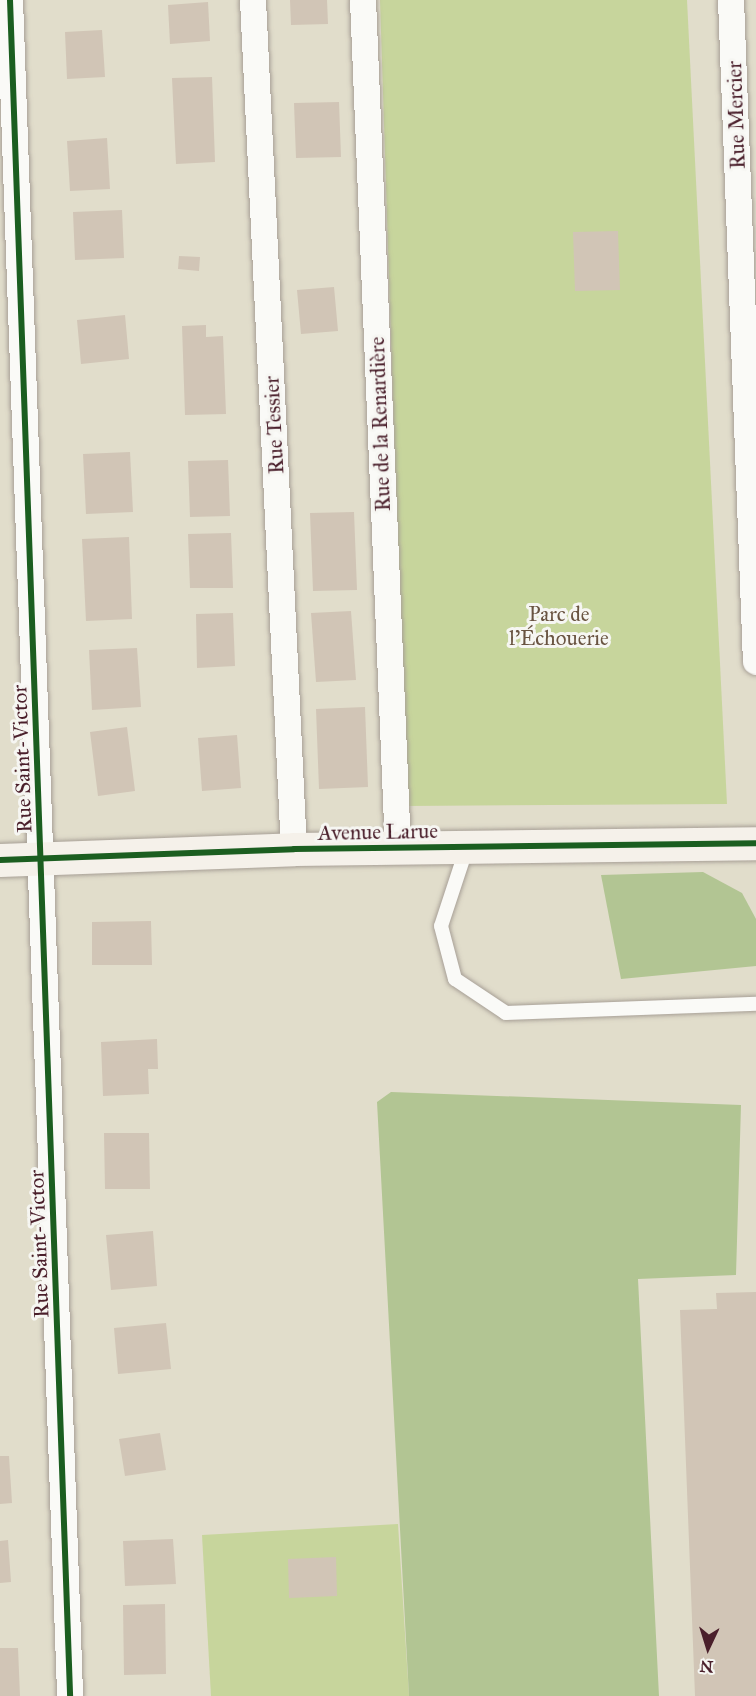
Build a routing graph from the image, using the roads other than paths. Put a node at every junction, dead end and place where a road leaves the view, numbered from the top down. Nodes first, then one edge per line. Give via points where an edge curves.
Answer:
1 (10, 0) edge
2 (253, 0) edge
3 (363, 0) edge
4 (731, 0) edge
5 (756, 662) edge
6 (756, 843) edge
7 (466, 848) junction
8 (294, 849) junction
9 (398, 849) junction
10 (0, 860) edge
11 (42, 860) junction
12 (756, 1004) edge
13 (70, 1696) edge

1 - 11 street, Rue Saint-Victor
2 - 8 street, Rue Tessier
3 - 9 street, Rue de la Renardière
4 - 5 street, Rue Mercier
6 - 7 street, Avenue Larue
7 - 9 street, Avenue Larue
7 - 12 lane via 441,926 455,979 506,1013
8 - 9 street, Avenue Larue
8 - 11 street, Avenue Larue
10 - 11 street, Avenue Larue
11 - 13 street, Rue Saint-Victor

